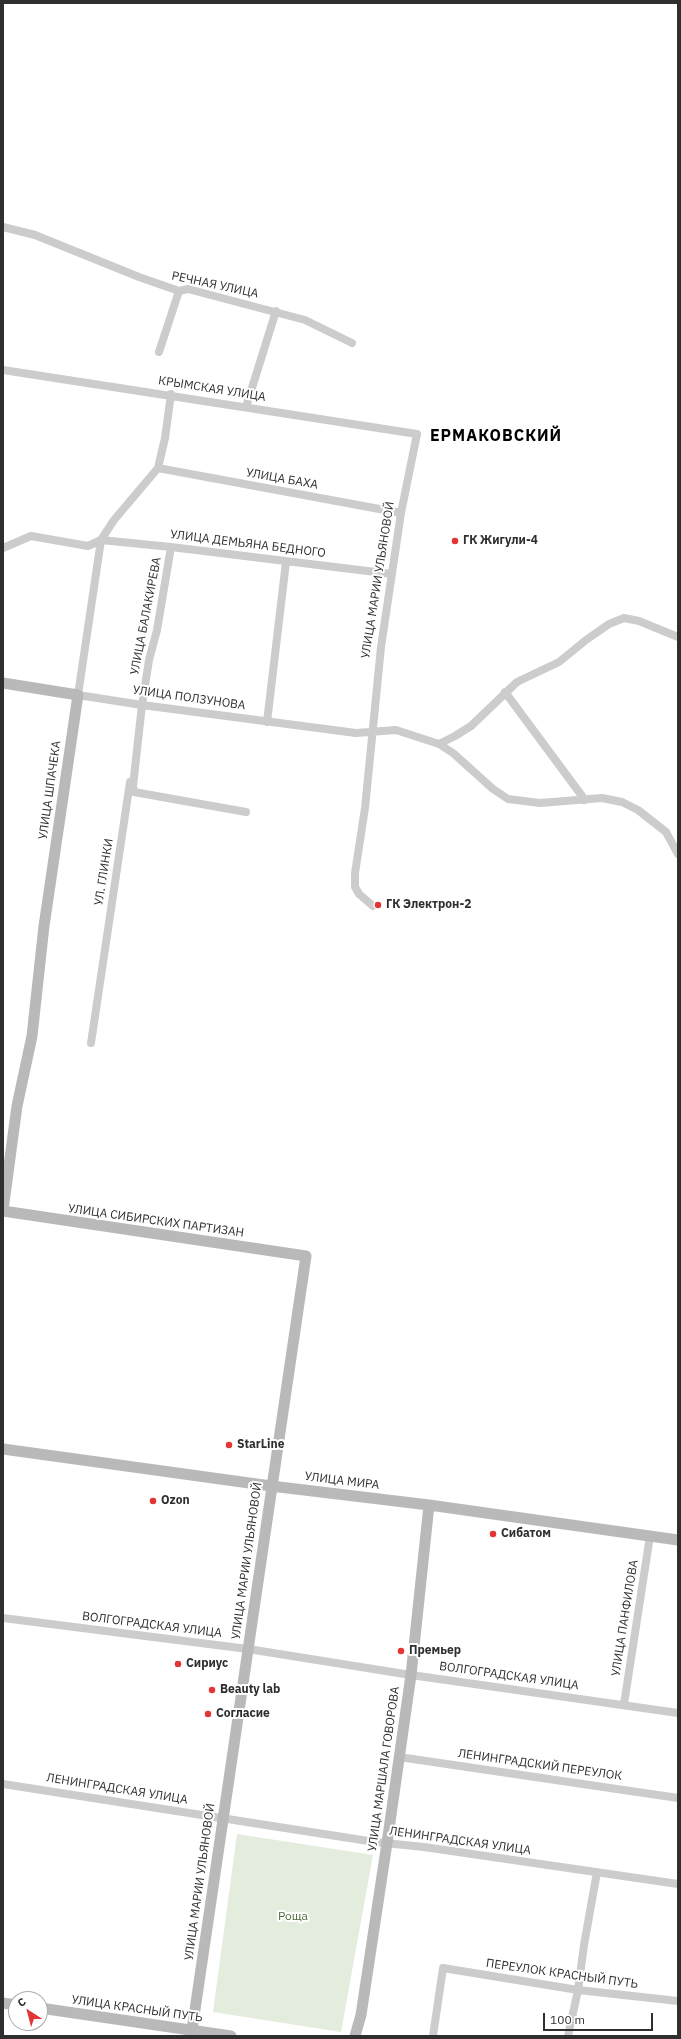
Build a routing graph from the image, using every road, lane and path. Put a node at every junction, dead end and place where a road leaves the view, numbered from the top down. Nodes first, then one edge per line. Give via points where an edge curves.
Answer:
1 (3, 228) edge
2 (180, 291) junction
3 (276, 311) junction
4 (352, 343) dead end
5 (159, 352) dead end
6 (3, 370) edge
7 (171, 394) junction
8 (246, 406) junction
9 (417, 434) joint
10 (158, 468) junction
11 (401, 513) junction
12 (102, 540) junction
13 (171, 547) junction
14 (3, 548) edge
15 (286, 562) junction
16 (392, 574) junction
17 (678, 637) edge
18 (3, 683) edge
19 (505, 692) junction
20 (78, 695) junction
21 (142, 705) junction
22 (267, 722) junction
23 (372, 731) junction
24 (439, 744) junction
25 (585, 800) junction
26 (246, 812) dead end
27 (678, 854) edge
28 (373, 906) dead end
29 (91, 1043) dead end
30 (3, 1211) edge
31 (306, 1256) joint
32 (3, 1449) edge
33 (271, 1486) junction
34 (429, 1504) junction
35 (650, 1536) junction
36 (678, 1540) edge
37 (3, 1618) edge
38 (248, 1649) junction
39 (410, 1675) junction
40 (624, 1704) junction
41 (678, 1713) edge
42 (399, 1757) junction
43 (3, 1784) edge
44 (678, 1798) edge
45 (223, 1817) junction
46 (387, 1844) junction
47 (597, 1872) junction
48 (678, 1884) edge
49 (578, 1990) junction
50 (678, 2002) edge
51 (48, 2009) edge
52 (192, 2033) edge
53 (231, 2036) edge
54 (355, 2036) edge
55 (433, 2036) edge
56 (568, 2036) edge

1 - 2 street, РЕЧНАЯ УЛИЦА via 35,235
2 - 3 street, РЕЧНАЯ УЛИЦА via 188,289
2 - 5 street
3 - 4 street, РЕЧНАЯ УЛИЦА via 305,320
3 - 8 street
6 - 7 street, КРЫМСКАЯ УЛИЦА
7 - 8 street, КРЫМСКАЯ УЛИЦА
7 - 10 street, УЛИЦА ШПАЧЕКА
8 - 9 street, КРЫМСКАЯ УЛИЦА
9 - 11 street, УЛИЦА МАРИИ УЛЬЯНОВОЙ
10 - 11 street, УЛИЦА БАХА
10 - 12 street, УЛИЦА ШПАЧЕКА via 114,520
11 - 16 street, УЛИЦА МАРИИ УЛЬЯНОВОЙ
12 - 13 street, УЛИЦА ДЕМЬЯНА БЕДНОГО
12 - 14 street via 88,546 31,536
12 - 20 street, УЛИЦА ШПАЧЕКА
13 - 15 street, УЛИЦА ДЕМЬЯНА БЕДНОГО
13 - 21 street, УЛИЦА БАЛАКИРЕВА
15 - 16 street, УЛИЦА ДЕМЬЯНА БЕДНОГО
15 - 22 street
16 - 23 street, УЛИЦА МАРИИ УЛЬЯНОВОЙ via 379,658
17 - 19 street via 639,621 624,618 609,624 559,662 517,682
18 - 20 street, УЛИЦА ПОЛЗУНОВА
19 - 24 street via 471,726
19 - 25 street
20 - 21 street, УЛИЦА ПОЛЗУНОВА
20 - 30 street, УЛИЦА ШПАЧЕКА via 44,926 32,1036 17,1106
21 - 22 street, УЛИЦА ПОЛЗУНОВА
21 - 26 street, УЛИЦА БАЛАКИРЕВА via 134,792
21 - 29 street, УЛ. ГЛИНКИ
22 - 23 street, УЛИЦА ПОЛЗУНОВА via 356,733
23 - 24 street, УЛИЦА ПОЛЗУНОВА via 396,730
23 - 28 street, УЛИЦА МАРИИ УЛЬЯНОВОЙ via 355,887
24 - 25 street, УЛИЦА ПОЛЗУНОВА via 453,753 493,789 508,798 540,803
25 - 27 street, УЛИЦА ПОЛЗУНОВА via 602,798 622,802 638,810 666,832
30 - 31 street, УЛИЦА СИБИРСКИХ ПАРТИЗАН
31 - 33 street, УЛИЦА МАРИИ УЛЬЯНОВОЙ
32 - 33 street, УЛИЦА МИРА
33 - 34 street, УЛИЦА МИРА
33 - 38 street, УЛИЦА МАРИИ УЛЬЯНОВОЙ
34 - 35 street, УЛИЦА МИРА
34 - 39 street, УЛИЦА МАРШАЛА ГОВОРОВА
35 - 36 street, УЛИЦА МИРА
35 - 40 street, УЛИЦА ПАНФИЛОВА
37 - 38 street, ВОЛГОГРАДСКАЯ УЛИЦА
38 - 39 street, ВОЛГОГРАДСКАЯ УЛИЦА
38 - 45 street, УЛИЦА МАРИИ УЛЬЯНОВОЙ
39 - 40 street, ВОЛГОГРАДСКАЯ УЛИЦА
39 - 42 street, УЛИЦА МАРШАЛА ГОВОРОВА
40 - 41 street, ВОЛГОГРАДСКАЯ УЛИЦА
42 - 44 street, ЛЕНИНГРАДСКИЙ ПЕРЕУЛОК
42 - 46 street, УЛИЦА МАРШАЛА ГОВОРОВА
43 - 45 street, ЛЕНИНГРАДСКАЯ УЛИЦА
45 - 46 street, ЛЕНИНГРАДСКАЯ УЛИЦА
45 - 52 street, УЛИЦА МАРИИ УЛЬЯНОВОЙ
46 - 47 street, ЛЕНИНГРАДСКАЯ УЛИЦА
46 - 54 street, УЛИЦА МАРШАЛА ГОВОРОВА
47 - 48 street, ЛЕНИНГРАДСКАЯ УЛИЦА
47 - 49 street
49 - 50 street, ПЕРЕУЛОК КРАСНЫЙ ПУТЬ
49 - 55 street, ПЕРЕУЛОК КРАСНЫЙ ПУТЬ via 443,1968
49 - 56 street
51 - 52 street, УЛИЦА КРАСНЫЙ ПУТЬ
52 - 53 street, УЛИЦА КРАСНЫЙ ПУТЬ

